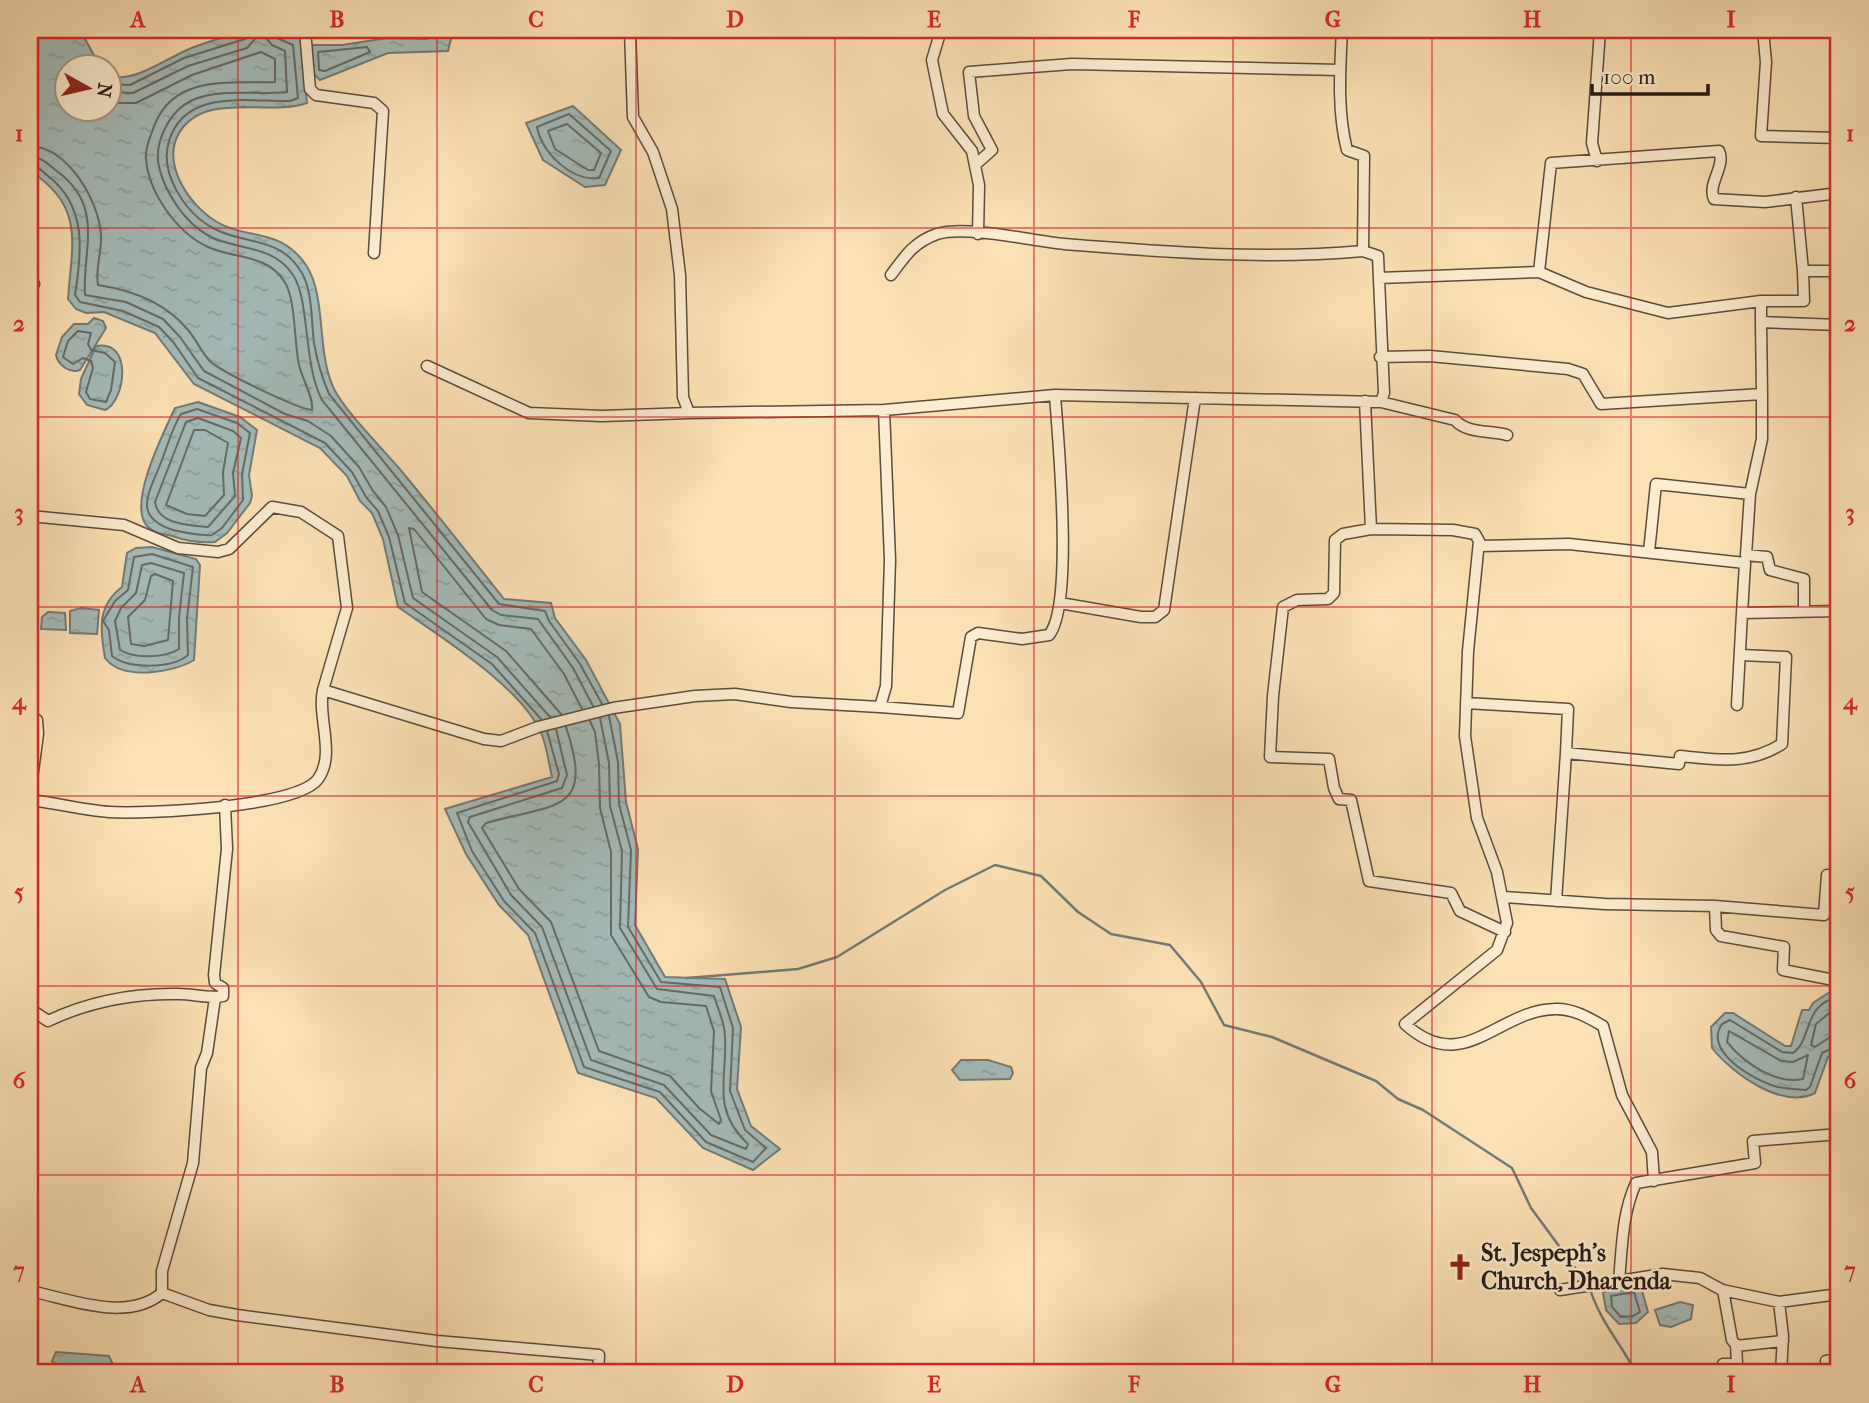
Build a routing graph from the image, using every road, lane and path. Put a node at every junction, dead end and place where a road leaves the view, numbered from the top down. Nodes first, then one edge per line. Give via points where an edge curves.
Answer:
1 (304, 30) edge
2 (630, 30) edge
3 (941, 30) edge
4 (1342, 30) edge
5 (1600, 30) edge
6 (1763, 30) edge
7 (1340, 71) junction
8 (1839, 138) edge
9 (1597, 160) junction
10 (975, 165) junction
11 (1839, 193) edge
12 (1796, 197) junction
13 (978, 234) junction
14 (1363, 251) junction
15 (374, 253) dead end
16 (1802, 271) junction
17 (1839, 271) edge
18 (1539, 272) junction
19 (891, 275) dead end
20 (1379, 278) junction
21 (1761, 301) junction
22 (1761, 322) junction
23 (1839, 325) edge
24 (1380, 357) junction
25 (427, 366) dead end
26 (1762, 394) junction
27 (1055, 395) junction
28 (1195, 398) junction
29 (1365, 401) junction
30 (1381, 402) junction
31 (884, 410) junction
32 (689, 413) junction
33 (1507, 435) dead end
34 (1751, 494) junction
35 (30, 516) edge
36 (1371, 528) junction
37 (1480, 546) junction
38 (1650, 552) junction
39 (1745, 559) junction
40 (1060, 603) junction
41 (1839, 611) edge
42 (1804, 612) junction
43 (1742, 613) junction
44 (1741, 656) junction
45 (323, 690) junction
46 (1466, 703) junction
47 (1737, 705) dead end
48 (880, 707) junction
49 (30, 715) edge
50 (1566, 753) junction
51 (30, 794) edge
52 (30, 800) edge
53 (225, 805) junction
54 (1839, 875) edge
55 (1504, 897) junction
56 (1556, 901) junction
57 (1715, 906) junction
58 (1505, 932) junction
59 (1839, 981) edge
60 (215, 998) junction
61 (30, 1009) edge
62 (1839, 1134) edge
63 (1654, 1181) junction
64 (1619, 1281) junction
65 (1560, 1290) dead end
66 (1723, 1290) junction
67 (30, 1291) edge
68 (162, 1293) junction
69 (1838, 1294) edge
70 (1779, 1302) junction
71 (1839, 1324) edge
72 (1783, 1341) junction
73 (1736, 1346) junction
74 (1839, 1359) edge
75 (598, 1373) edge
76 (1724, 1373) edge
77 (1781, 1373) edge
78 (1826, 1373) edge

1 - 15 street via 310,89 316,95 374,103 383,111
2 - 32 street via 634,117 653,152 672,209 680,275 683,397
3 - 10 street via 932,60 943,114 972,151
4 - 7 street
5 - 9 street via 1592,144
6 - 8 street via 1766,62 1761,136
7 - 10 street via 1072,64 969,72 974,116 992,150
7 - 14 street via 1347,150 1364,156
9 - 12 street via 1719,151 1714,199 1765,202
9 - 18 street via 1551,163
10 - 13 street
11 - 12 street
12 - 16 street
13 - 14 street via 1062,244 1265,255
13 - 19 street via 939,233 911,246
14 - 20 street via 1378,256
16 - 17 street
16 - 21 street via 1804,300
18 - 20 street
18 - 21 street via 1586,292 1668,313
20 - 24 street
21 - 22 street
22 - 23 street
22 - 26 street
24 - 26 street via 1430,356 1568,369 1583,374 1601,404
24 - 30 street
25 - 32 street via 529,413
26 - 34 street via 1762,439
27 - 28 street
27 - 31 street
27 - 40 street via 1062,485
28 - 29 street
28 - 40 street via 1164,610 1155,617 1141,617
29 - 30 street
29 - 36 street
30 - 33 street
31 - 32 street
31 - 48 street via 890,560 886,687
34 - 38 street via 1656,484
34 - 39 street
35 - 45 street via 124,526 200,552 229,549 272,507 301,512 321,523 338,536 347,608
36 - 37 street via 1453,530 1475,534
36 - 58 street via 1335,540 1334,593 1328,599 1297,600 1283,607 1270,757 1329,759 1339,799 1351,800 1369,881 1451,893 1460,911
37 - 38 street via 1569,544
37 - 46 street
38 - 39 street
39 - 42 street via 1767,557 1770,570 1804,579
39 - 43 street
40 - 48 street via 1049,635 1022,639 978,633 971,637 958,713
41 - 42 street
42 - 43 street
43 - 44 street
44 - 47 street
44 - 50 street via 1786,657 1782,744 1762,756 1725,760 1680,756 1679,764
45 - 48 street via 500,741 613,708 734,694
45 - 53 street via 320,705 325,741 318,779 277,798
46 - 50 street via 1568,709
46 - 55 street via 1465,736 1477,818
49 - 51 street via 37,720 38,733
50 - 56 street
52 - 53 street via 145,813
53 - 60 street via 227,849 214,975 223,996
54 - 57 street via 1827,875 1824,915
55 - 56 street
55 - 58 street
56 - 57 street
57 - 59 street via 1716,930 1721,936 1784,947 1783,970
58 - 63 street via 1497,950 1405,1024 1417,1035 1466,1045 1532,1013 1548,1010 1573,1012 1603,1026 1622,1096 1652,1153
60 - 61 street via 181,993 111,998 48,1021
60 - 68 street via 201,1068 193,1163 162,1271
62 - 63 street via 1753,1141 1755,1163
63 - 64 street via 1636,1183 1629,1198
64 - 65 street
64 - 66 street via 1676,1275 1700,1278
66 - 70 street
66 - 73 street
67 - 68 street via 115,1308 143,1305
68 - 75 street via 209,1310 250,1317 598,1355
69 - 70 street
69 - 71 street
70 - 72 street
72 - 73 street
72 - 77 street
73 - 76 street via 1737,1364 1723,1364
74 - 78 street via 1826,1361

